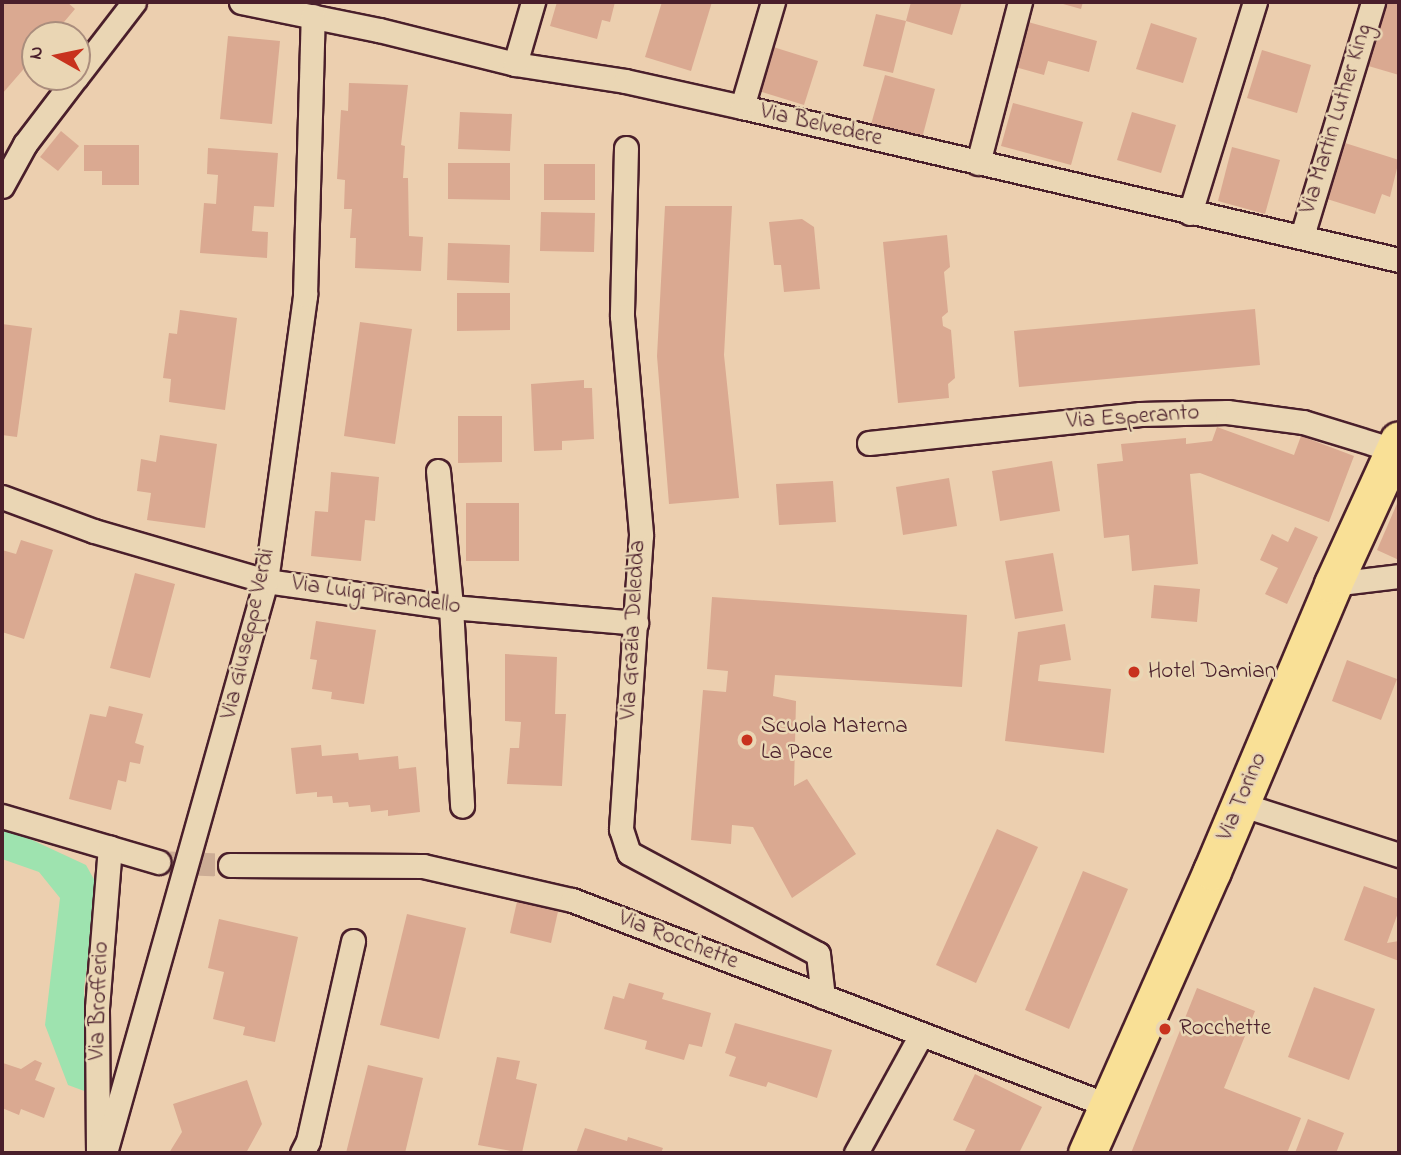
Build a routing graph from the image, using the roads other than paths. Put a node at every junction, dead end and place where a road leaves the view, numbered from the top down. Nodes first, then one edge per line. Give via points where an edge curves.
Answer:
1 (134, 2) edge
2 (241, 2) edge
3 (533, 2) edge
4 (773, 2) edge
5 (1020, 2) edge
6 (1255, 2) edge
7 (1373, 2) edge
8 (313, 16) junction
9 (91, 59) edge
10 (515, 64) junction
11 (66, 91) edge
12 (742, 107) junction
13 (626, 148) dead end
14 (978, 163) junction
15 (2, 186) edge
16 (1190, 213) junction
17 (1302, 236) junction
18 (1399, 260) edge
19 (869, 443) dead end
20 (1396, 445) edge
21 (438, 471) dead end
22 (2, 497) edge
23 (1399, 576) edge
24 (266, 581) junction
25 (1333, 584) junction
26 (451, 607) junction
27 (636, 624) junction
28 (1240, 804) junction
29 (463, 806) dead end
30 (2, 816) edge
31 (110, 848) junction
32 (1399, 855) edge
33 (158, 862) tunnel mouth
34 (230, 865) tunnel mouth
35 (353, 941) dead end
36 (823, 997) junction
37 (920, 1035) junction
38 (1107, 1105) junction
39 (98, 1153) edge
40 (106, 1153) edge
41 (302, 1153) edge
42 (856, 1153) edge
43 (1087, 1153) edge

1 - 9 street
2 - 8 street, Via Belvedere
3 - 10 street
4 - 12 street
5 - 14 street
6 - 16 street
7 - 17 street, Via Martin Luther King
8 - 10 street, Via Belvedere
8 - 24 street, Via Giuseppe Verdi via 304,295
10 - 12 street, Via Belvedere via 625,81
11 - 15 street via 25,144
12 - 14 street, Via Belvedere
13 - 27 street, Via Grazia Deledda via 622,316 641,535
14 - 16 street, Via Belvedere
16 - 17 street, Via Belvedere
17 - 18 street, Via Belvedere
19 - 20 street, Via Esperanto via 1140,414 1227,412 1303,422
20 - 25 main road, Via Torino
21 - 26 street
22 - 24 street, Via Luigi Pirandello via 94,531
23 - 25 street
24 - 26 street, Via Luigi Pirandello
24 - 40 street, Via Giuseppe Verdi
25 - 28 main road, Via Torino
26 - 27 street, Via Luigi Pirandello
26 - 29 street
27 - 36 street, Via Grazia Deledda via 621,829 629,853 818,954
28 - 32 street
28 - 38 main road, Via Torino
30 - 31 street
31 - 33 street
31 - 39 street, Via Brofferio via 97,1008
34 - 36 street, Via Rocchette via 423,866 572,900
35 - 41 street
36 - 37 street, Via Rocchette
37 - 38 street, Via Rocchette
37 - 42 street
38 - 43 main road, Via Torino

